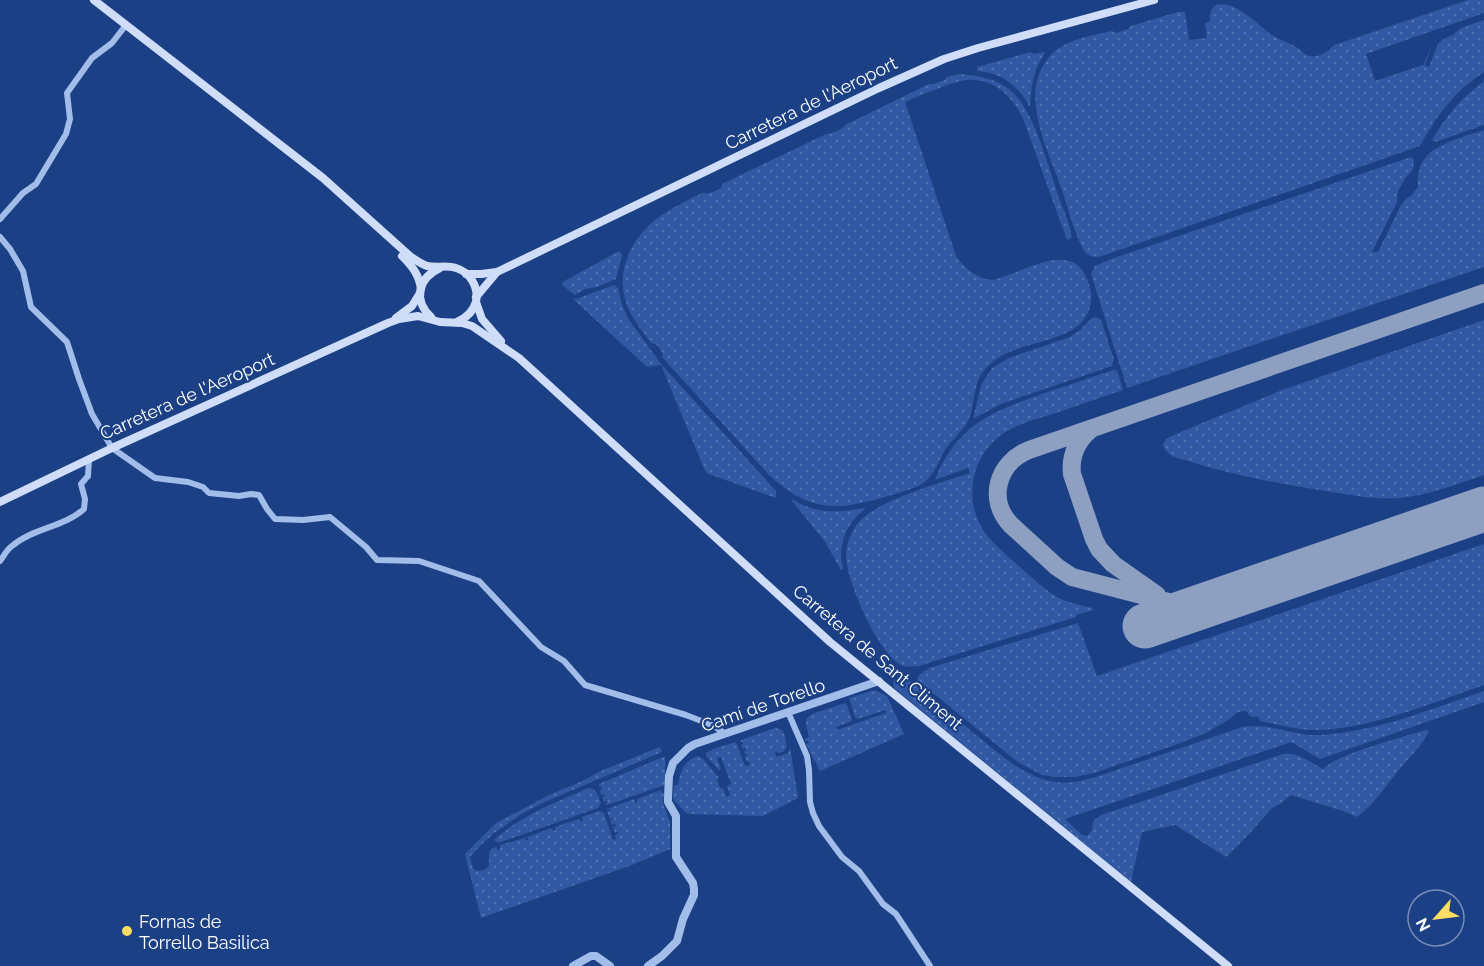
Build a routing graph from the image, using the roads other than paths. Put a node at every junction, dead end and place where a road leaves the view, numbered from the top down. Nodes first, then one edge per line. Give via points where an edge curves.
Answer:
1 (94, 0) edge
2 (1154, 0) edge
3 (126, 24) junction
4 (306, 166) junction
5 (0, 219) edge
6 (0, 237) edge
7 (440, 268) junction
8 (497, 272) junction
9 (466, 274) junction
10 (421, 291) junction
11 (476, 299) junction
12 (434, 319) junction
13 (388, 323) junction
14 (453, 323) junction
15 (519, 358) junction
16 (112, 448) junction
17 (89, 459) junction
18 (0, 502) edge
19 (0, 561) edge
20 (879, 681) junction
21 (788, 712) junction
22 (724, 733) junction
23 (573, 966) edge
24 (610, 966) edge
25 (648, 966) edge
26 (930, 966) edge
27 (1228, 966) edge

1 - 3 main road
2 - 8 main road, Carretera de l'Aeroport via 944,59
3 - 4 main road
3 - 5 street via 112,43 92,58 67,93 70,119 66,134 36,184
4 - 7 main road via 411,257
4 - 10 main road via 414,267
6 - 16 street via 23,271 31,307 67,342 92,414
7 - 9 main road via 456,268
7 - 10 main road via 428,276
8 - 9 main road, Carretera de l'Aeroport
8 - 11 main road, Carretera de l'Aeroport
9 - 11 main road via 474,282
10 - 12 main road via 422,305
10 - 13 main road via 412,306
11 - 14 main road via 465,318
11 - 15 main road via 486,325
12 - 13 main road via 411,316
12 - 14 main road
13 - 16 main road, Carretera de l'Aeroport
14 - 15 main road via 472,326
15 - 20 main road, Carretera de Sant Climent via 813,627
16 - 17 main road, Carretera de l'Aeroport
16 - 22 street via 155,478 188,482 209,493 259,495 275,519 330,517 377,560 419,561 478,581 540,647 564,661 585,686 686,715
17 - 18 main road, Carretera de l'Aeroport
17 - 19 street via 87,476 81,484 84,509 64,522 28,535 11,546
20 - 21 street, Camí de Torello
20 - 27 main road, Carretera de Sant Climent
21 - 22 street, Camí de Torello
21 - 26 street via 807,756 810,802 819,826 883,904 896,914
22 - 25 street, Camí de Torello via 690,746 671,769 668,800 676,816 676,857 693,883 694,892 678,939
23 - 24 street via 591,956

